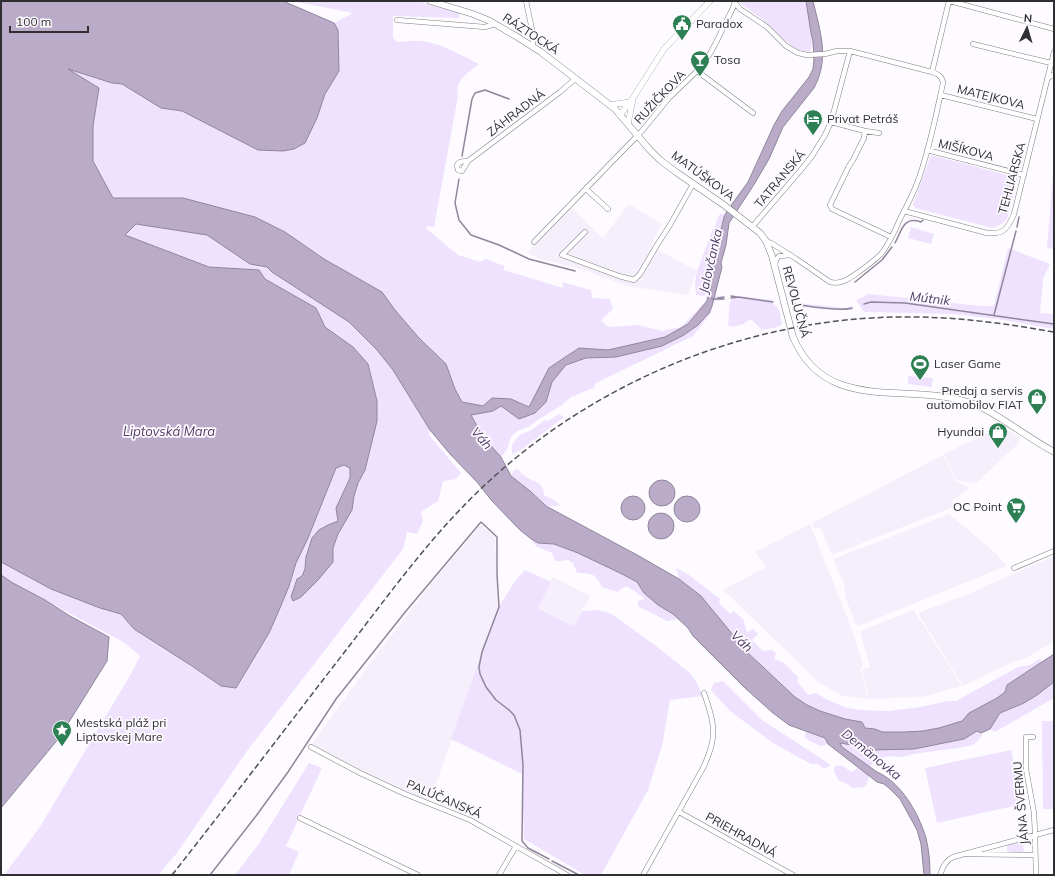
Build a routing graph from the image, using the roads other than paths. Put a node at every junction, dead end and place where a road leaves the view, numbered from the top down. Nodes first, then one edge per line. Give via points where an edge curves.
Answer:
1 (430, 1) edge
2 (526, 1) edge
3 (950, 1) edge
4 (707, 2) edge
5 (735, 2) edge
6 (397, 20) dead end
7 (494, 23) junction
8 (1054, 29) edge
9 (973, 44) dead end
10 (532, 46) junction
11 (850, 51) junction
12 (1054, 52) edge
13 (1051, 63) junction
14 (697, 71) junction
15 (932, 72) junction
16 (1054, 75) edge
17 (575, 79) junction
18 (1047, 80) junction
19 (941, 95) junction
20 (632, 100) junction
21 (610, 105) junction
22 (753, 113) dead end
23 (620, 114) junction
24 (1037, 119) junction
25 (831, 122) junction
26 (628, 124) junction
27 (865, 131) junction
28 (879, 133) dead end
29 (637, 136) junction
30 (927, 150) junction
31 (468, 161) dead end
32 (1024, 175) junction
33 (693, 184) junction
34 (586, 189) junction
35 (608, 209) dead end
36 (904, 211) junction
37 (752, 227) junction
38 (584, 232) dead end
39 (891, 237) junction
40 (766, 241) junction
41 (534, 242) dead end
42 (791, 256) junction
43 (775, 266) junction
44 (1054, 452) edge
45 (1054, 551) edge
46 (1014, 568) dead end
47 (704, 693) dead end
48 (1033, 736) dead end
49 (311, 747) dead end
50 (679, 812) junction
51 (300, 818) dead end
52 (1054, 830) edge
53 (1035, 834) junction
54 (516, 846) junction
55 (961, 854) junction
56 (1036, 855) junction
57 (418, 875) edge
58 (499, 875) edge
59 (567, 875) edge
60 (643, 875) edge
61 (793, 875) edge
62 (940, 875) edge
63 (1036, 875) edge

1 - 7 main road, RÁZTOCKÁ
2 - 10 street via 534,39
3 - 8 street
3 - 15 street
4 - 20 street via 664,49
5 - 11 street via 740,9 767,27 792,50 801,54
5 - 14 street, RUŽIČKOVA via 712,53
6 - 7 street via 485,27
7 - 10 main road, RÁZTOCKÁ
9 - 13 street
10 - 17 main road, RÁZTOCKÁ
11 - 15 street
11 - 25 street, TATRANSKÁ
12 - 13 street, TEHLIARSKA
13 - 18 street, TEHLIARSKA
14 - 22 street, RUŽIČKOVA
14 - 29 street, RUŽIČKOVA via 669,98
15 - 19 street via 943,81
16 - 18 street
17 - 21 main road, RÁZTOCKÁ
17 - 31 street, ZÁHRADNÁ
18 - 24 street, TEHLIARSKA
19 - 24 street, MATEJKOVA
19 - 30 street
20 - 21 street
20 - 23 street
20 - 26 street
21 - 23 main road, MATÚŠKOVA
23 - 26 main road, MATÚŠKOVA
24 - 32 street, TEHLIARSKA
25 - 27 street
25 - 37 street, TATRANSKÁ via 812,156
26 - 29 main road, MATÚŠKOVA
27 - 28 street
27 - 39 street via 864,138 830,205 832,209
29 - 33 main road, MATÚŠKOVA via 660,160
29 - 34 street, RUŽIČKOVA
30 - 32 street, MIŠÍKOVA
30 - 36 street via 918,182
32 - 36 street, TEHLIARSKA via 1009,226 999,233 987,233
33 - 37 main road, MATÚŠKOVA
33 - 38 street via 634,280 562,255
34 - 35 street
34 - 41 street, RUŽIČKOVA
36 - 39 street
37 - 40 main road, MATÚŠKOVA
39 - 42 street, MATÚŠKOVA via 875,259 843,282 830,282
40 - 42 street, MATÚŠKOVA
40 - 43 main road, REVOLUČNÁ
42 - 43 street via 779,256
43 - 44 main road, REVOLUČNÁ via 792,337 802,356 811,366 832,381 855,389 934,395 974,404 990,411
45 - 46 street
47 - 50 street via 713,721 712,744 706,762
48 - 53 street, JÁNA ŠVERMU via 1026,737 1026,770
49 - 54 street, PALÚČANSKÁ via 399,791 470,820
50 - 60 street
50 - 61 street, PRIEHRADNÁ
51 - 57 street
52 - 53 street
53 - 55 street
53 - 56 street, JÁNA ŠVERMU
54 - 58 street
54 - 59 street, PALÚČANSKÁ
55 - 56 street
55 - 62 street via 948,860
56 - 63 street, JÁNA ŠVERMU

